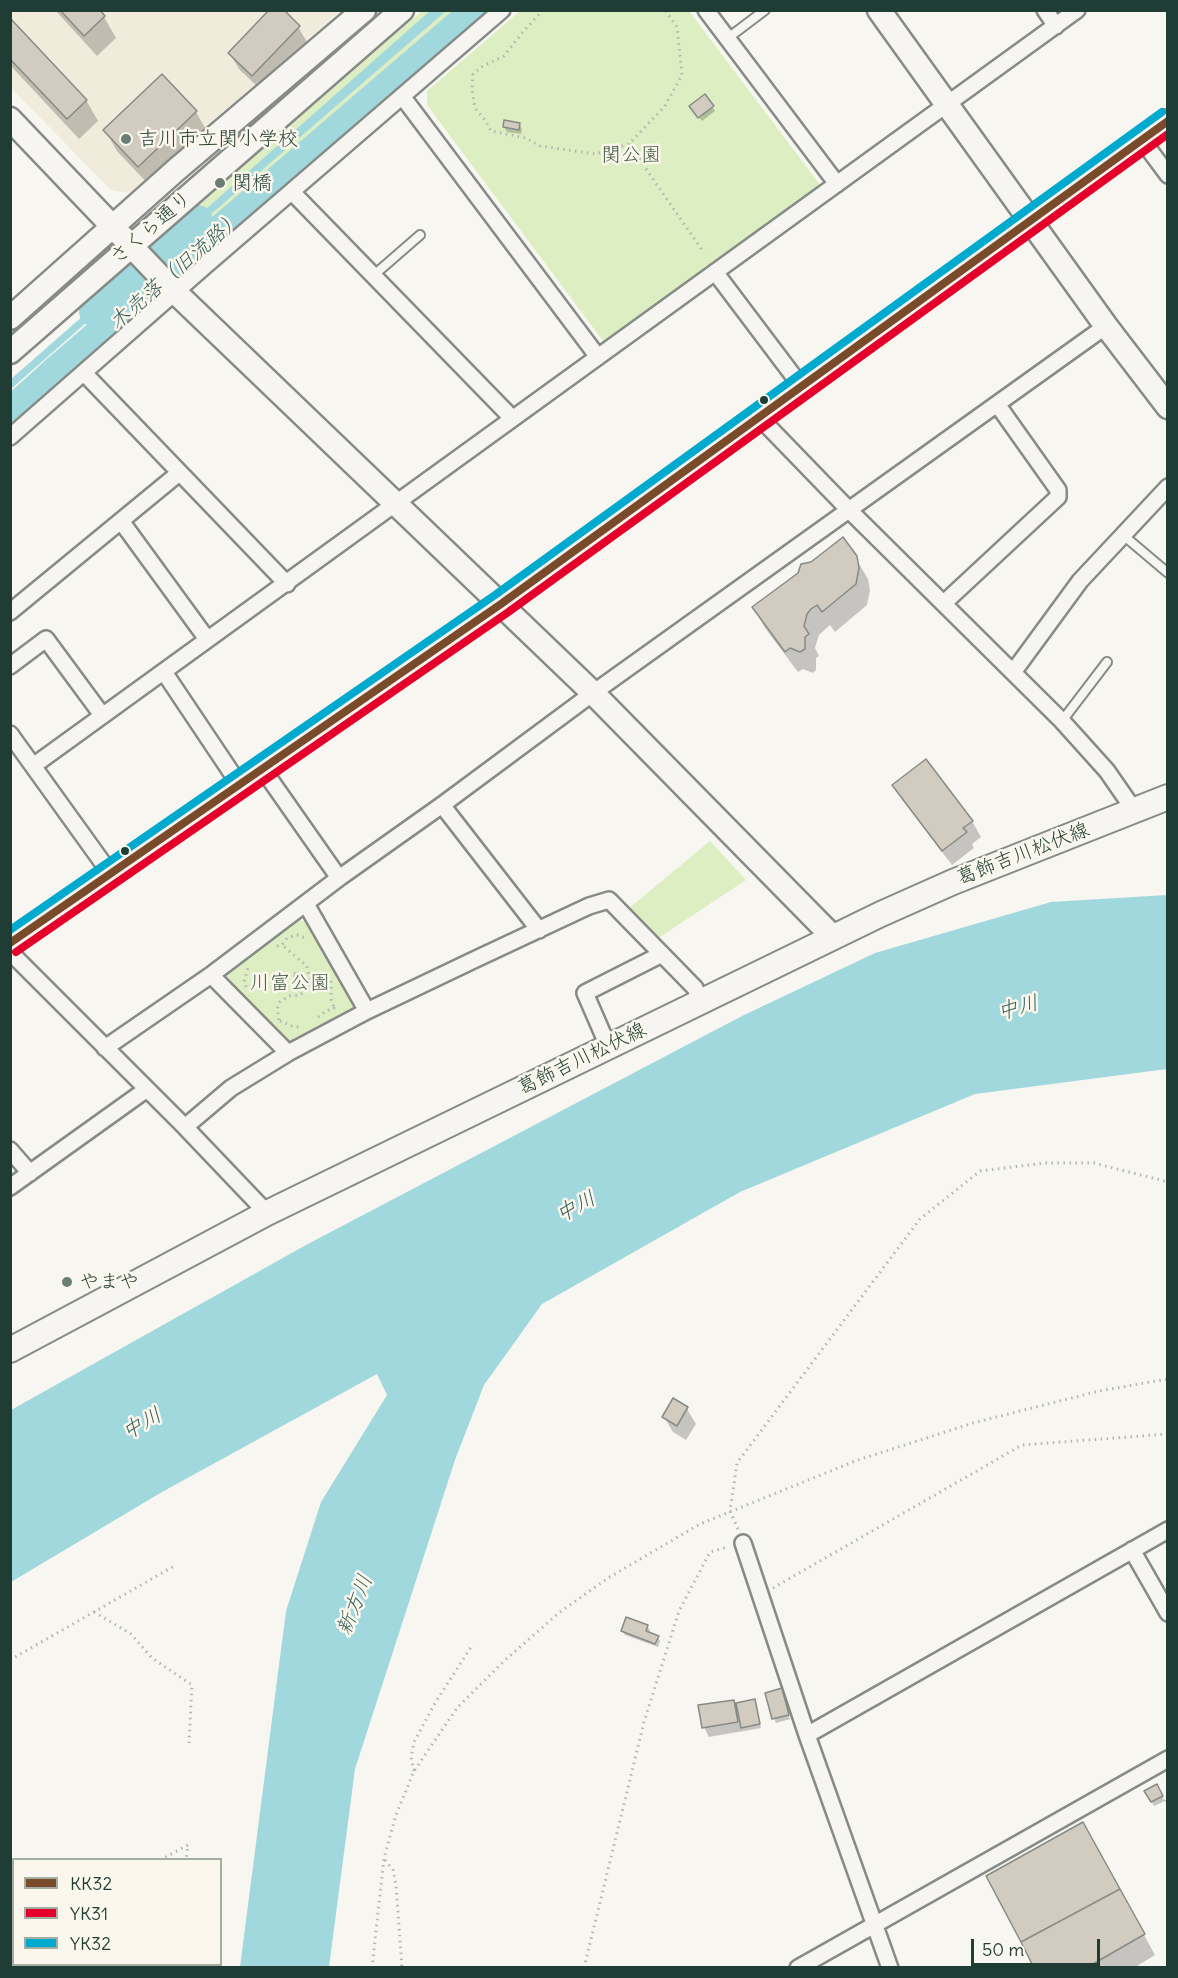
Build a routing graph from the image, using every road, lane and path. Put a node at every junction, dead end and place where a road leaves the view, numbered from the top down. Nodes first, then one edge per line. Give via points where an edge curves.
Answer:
1 (364, 10) edge
2 (402, 10) edge
3 (502, 10) edge
4 (543, 10) edge
5 (665, 10) edge
6 (706, 10) edge
7 (765, 10) edge
8 (1045, 10) edge
9 (1077, 10) edge
10 (884, 12) edge
11 (1056, 26) junction
12 (728, 38) junction
13 (402, 96) junction
14 (947, 104) junction
15 (10, 119) edge
16 (1167, 121) edge
17 (1142, 140) junction
18 (629, 144) junction
19 (1167, 175) edge
20 (837, 184) junction
21 (292, 192) junction
22 (1031, 221) junction
23 (113, 227) junction
24 (420, 235) dead end
25 (133, 250) junction
26 (704, 254) dead end
27 (715, 272) junction
28 (374, 275) junction
29 (172, 289) junction
30 (10, 318) edge
31 (1106, 326) junction
32 (10, 352) edge
33 (598, 357) junction
34 (84, 373) junction
35 (801, 386) junction
36 (997, 404) junction
37 (1167, 407) edge
38 (759, 417) junction
39 (512, 418) junction
40 (10, 437) edge
41 (179, 473) junction
42 (1167, 487) edge
43 (396, 503) junction
44 (849, 510) junction
45 (121, 521) junction
46 (1123, 534) junction
47 (1167, 573) edge
48 (287, 584) junction
49 (944, 603) junction
50 (501, 604) junction
51 (10, 612) edge
52 (207, 639) junction
53 (1107, 662) dead end
54 (10, 666) edge
55 (1014, 671) junction
56 (164, 672) junction
57 (593, 693) junction
58 (102, 715) junction
59 (1062, 721) junction
60 (10, 734) edge
61 (33, 766) junction
62 (262, 768) junction
63 (238, 784) junction
64 (1167, 798) edge
65 (442, 806) junction
66 (1134, 810) junction
67 (110, 873) junction
68 (339, 878) junction
69 (306, 904) junction
70 (538, 930) junction
71 (833, 937) junction
72 (310, 941) dead end
73 (10, 943) edge
74 (282, 945) junction
75 (271, 949) dead end
76 (10, 952) edge
77 (662, 954) junction
78 (254, 961) dead end
79 (331, 974) dead end
80 (211, 975) junction
81 (247, 990) dead end
82 (701, 1002) junction
83 (334, 1008) junction
84 (367, 1011) junction
85 (338, 1013) dead end
86 (271, 1014) dead end
87 (317, 1018) dead end
88 (279, 1020) junction
89 (310, 1023) dead end
90 (608, 1046) junction
91 (105, 1048) junction
92 (288, 1053) junction
93 (147, 1089) junction
94 (185, 1127) junction
95 (10, 1150) edge
96 (30, 1173) junction
97 (1167, 1182) edge
98 (10, 1187) edge
99 (267, 1213) junction
100 (10, 1350) edge
101 (1167, 1379) edge
102 (1167, 1434) edge
103 (730, 1511) junction
104 (1167, 1530) edge
105 (740, 1537) junction
106 (1132, 1550) junction
107 (176, 1565) dead end
108 (760, 1595) junction
109 (94, 1612) junction
110 (1167, 1613) edge
111 (473, 1644) dead end
112 (10, 1660) edge
113 (807, 1735) junction
114 (189, 1743) dead end
115 (1167, 1758) edge
116 (414, 1771) junction
117 (164, 1858) edge
118 (186, 1858) edge
119 (384, 1858) junction
120 (874, 1923) junction
121 (372, 1968) edge
122 (402, 1968) edge
123 (584, 1968) edge
124 (798, 1968) edge
125 (890, 1968) edge

1 - 23 street, さくら通り
2 - 25 street, さくら通り
3 - 13 street
4 - 18 path via 504,56 473,74 475,108 491,131 526,138 540,146 596,154
5 - 18 path via 677,27 682,75 665,106
6 - 12 street
7 - 12 lane
8 - 11 street
9 - 11 street
10 - 14 street
11 - 14 street
12 - 20 street
13 - 21 street
13 - 33 street
14 - 20 street
14 - 22 street
15 - 23 street
16 - 17 street
17 - 19 street
17 - 22 street
18 - 26 path
20 - 27 street
21 - 28 street
21 - 29 street
22 - 31 street
22 - 35 street
23 - 25 street
23 - 30 street, さくら通り
24 - 28 lane
25 - 29 street
25 - 32 street, さくら通り
27 - 33 street
27 - 35 street
28 - 39 street
29 - 34 street
29 - 43 street
31 - 36 street
31 - 37 street
33 - 39 street
34 - 40 street
34 - 41 street
35 - 38 street
36 - 44 street
36 - 49 street via 1058,490 1058,497
38 - 44 street
38 - 50 street
39 - 43 street
41 - 45 street
41 - 48 street
42 - 46 street
43 - 48 street
43 - 50 street
44 - 49 street
44 - 57 street
45 - 51 street
45 - 52 street
46 - 47 lane
46 - 55 street via 1080,581
48 - 52 street
49 - 55 street
50 - 57 street
50 - 62 street
52 - 56 street
53 - 59 lane
54 - 58 street via 46,639
55 - 59 street
56 - 58 street
56 - 63 street
57 - 65 street
57 - 71 street
58 - 61 street
59 - 66 street via 1107,771
60 - 61 street
61 - 67 street
62 - 63 street
62 - 68 street
63 - 67 street
64 - 66 main road, 葛飾吉川松伏線
65 - 68 street
65 - 70 street
66 - 71 main road, 葛飾吉川松伏線 via 953,882
67 - 73 street
68 - 69 street
69 - 80 street
69 - 84 street
70 - 77 street via 609,900
70 - 84 street
71 - 82 main road, 葛飾吉川松伏線
72 - 74 path via 297,935
74 - 75 path
74 - 88 path via 307,966 310,982 300,995 280,1002
76 - 91 street
77 - 82 street via 695,988
77 - 90 street via 585,993
78 - 81 path via 245,974
79 - 83 path
80 - 91 street
80 - 92 street
82 - 90 main road, 葛飾吉川松伏線
83 - 85 path
83 - 87 path
84 - 92 street
86 - 88 path
88 - 89 path via 294,1027
90 - 99 main road, 葛飾吉川松伏線
91 - 93 street
92 - 94 street via 241,1081
93 - 94 street
93 - 96 street
94 - 99 street
95 - 96 street
96 - 98 street
97 - 103 path via 1094,1163 1045,1163 980,1171 920,1219 737,1463
99 - 100 main road, 葛飾吉川松伏線
101 - 103 path via 1099,1391 973,1423 855,1461
102 - 108 path via 1022,1444
103 - 105 path
103 - 116 path via 700,1524 608,1578 560,1612 457,1708
104 - 106 street
105 - 108 street
105 - 123 path via 710,1552 679,1611 644,1722
106 - 110 street
106 - 113 street
107 - 109 path
108 - 113 street
109 - 112 path
109 - 114 path via 131,1634 152,1658 192,1685
111 - 116 path via 414,1742
113 - 120 street
115 - 120 street
116 - 119 path
117 - 118 path via 188,1845
119 - 121 path
119 - 122 path via 393,1870 396,1885
120 - 124 street
120 - 125 street

